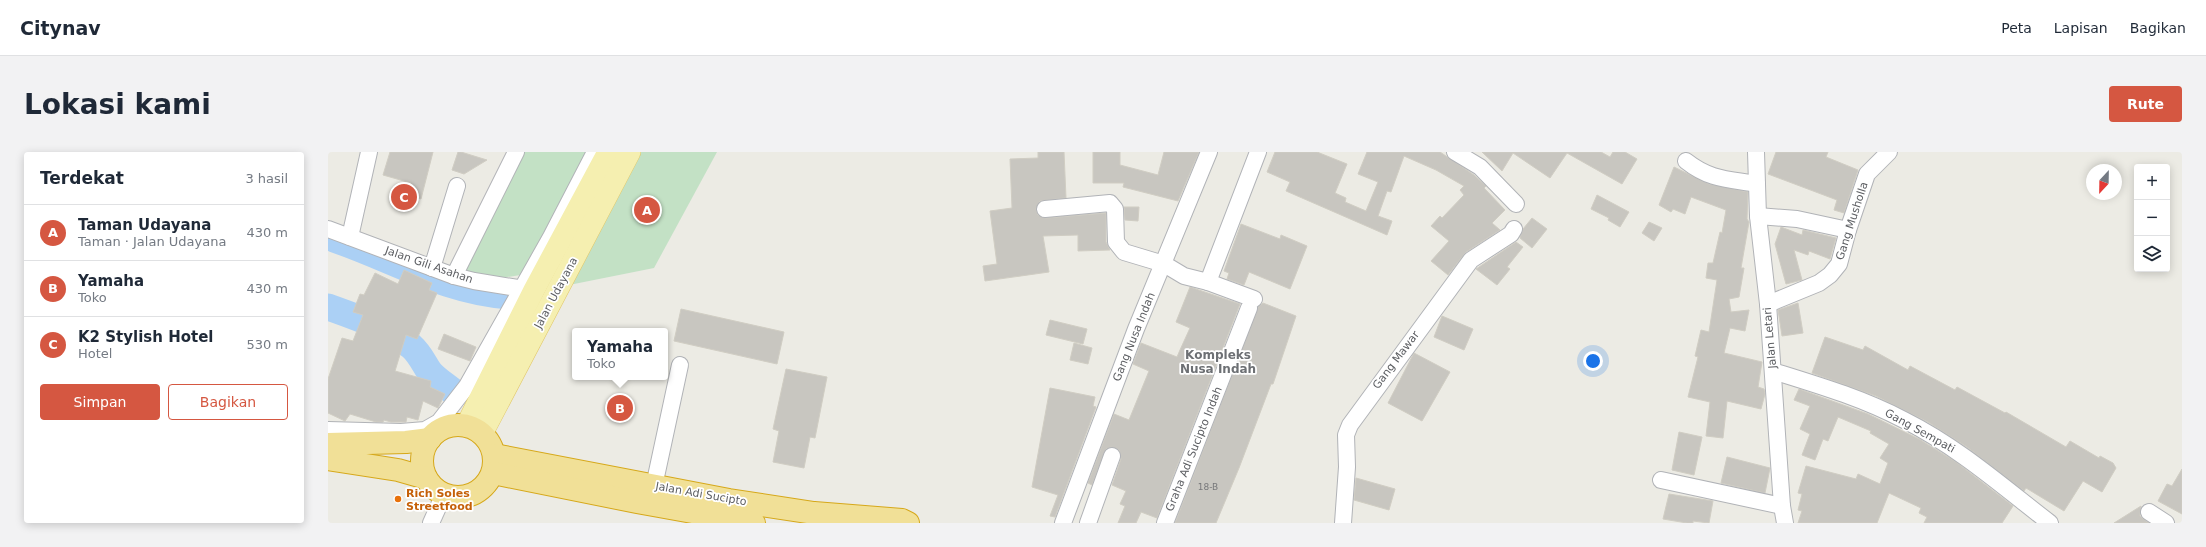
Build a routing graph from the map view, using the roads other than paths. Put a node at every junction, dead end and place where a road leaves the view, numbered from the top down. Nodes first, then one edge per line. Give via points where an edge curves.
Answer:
1 (369, 152) edge
2 (516, 152) edge
3 (595, 152) edge
4 (608, 152) edge
5 (630, 152) edge
6 (1209, 152) edge
7 (1258, 152) edge
8 (1455, 152) edge
9 (1756, 152) edge
10 (1888, 152) edge
11 (1686, 161) dead end
12 (1757, 184) junction
13 (457, 186) dead end
14 (1516, 204) dead end
15 (1045, 209) dead end
16 (1758, 216) junction
17 (328, 229) edge
18 (1514, 229) dead end
19 (1848, 230) junction
20 (350, 237) junction
21 (1164, 264) junction
22 (432, 268) junction
23 (454, 276) junction
24 (1208, 282) junction
25 (528, 289) junction
26 (1768, 304) junction
27 (680, 365) dead end
28 (1773, 371) junction
29 (328, 430) edge
30 (474, 430) junction
31 (430, 439) junction
32 (328, 444) edge
33 (1112, 456) dead end
34 (328, 459) edge
35 (494, 464) junction
36 (426, 478) junction
37 (1661, 480) dead end
38 (654, 486) junction
39 (444, 494) junction
40 (1782, 506) junction
41 (2149, 512) dead end
42 (904, 522) edge
43 (431, 523) edge
44 (754, 523) edge
45 (1063, 523) edge
46 (1088, 523) edge
47 (1165, 523) edge
48 (1343, 523) edge
49 (1785, 523) edge
50 (2050, 523) edge
51 (2166, 523) edge

1 - 20 street
2 - 23 street
3 - 25 street via 551,237
4 - 25 main road, Jalan Udayana
5 - 30 main road, Jalan Udayana
6 - 21 street, Gang Nusa Indah
7 - 24 street
8 - 14 street via 1480,167
9 - 12 street, Jalan Letari
10 - 19 street, Gang Musholla via 1867,174
11 - 12 street via 1700,172 1714,177
12 - 16 street, Jalan Letari
13 - 22 street
15 - 21 street via 1110,202 1115,209 1116,242 1119,248 1131,256
16 - 19 street via 1797,219
16 - 26 street, Jalan Letari
17 - 20 street, Jalan Gili Asahan
18 - 48 street, Gang Mawar via 1511,234 1472,260 1350,425 1346,435 1347,467
19 - 26 street, Gang Musholla via 1839,264 1830,275 1819,283
20 - 22 street, Jalan Gili Asahan
21 - 24 street via 1184,276
21 - 45 street, Gang Nusa Indah via 1136,329
22 - 23 street, Jalan Gili Asahan
23 - 25 street, Jalan Gili Asahan via 474,282
24 - 47 street, Graha Adi Sucipto Indah via 1252,303
25 - 29 street via 467,386 439,422 424,430 401,432
25 - 30 main road, Jalan Udayana
26 - 28 street, Jalan Letari
27 - 38 street
28 - 40 street, Jalan Letari
28 - 50 street, Gang Sempati via 1834,390 1905,420 1975,463
30 - 31 highway via 449,426 438,431
30 - 35 highway via 490,443
31 - 32 highway
31 - 36 highway via 424,449 422,460
33 - 46 street
34 - 36 highway via 398,470
35 - 38 highway, Jalan Adi Sucipto
35 - 39 highway via 483,488 473,494 456,497
35 - 44 highway, Jalan Adi Sucipto via 637,502
36 - 39 highway
37 - 40 street
38 - 42 highway, Jalan Adi Sucipto via 814,513
39 - 43 street
40 - 49 street, Jalan Letari
41 - 51 street

